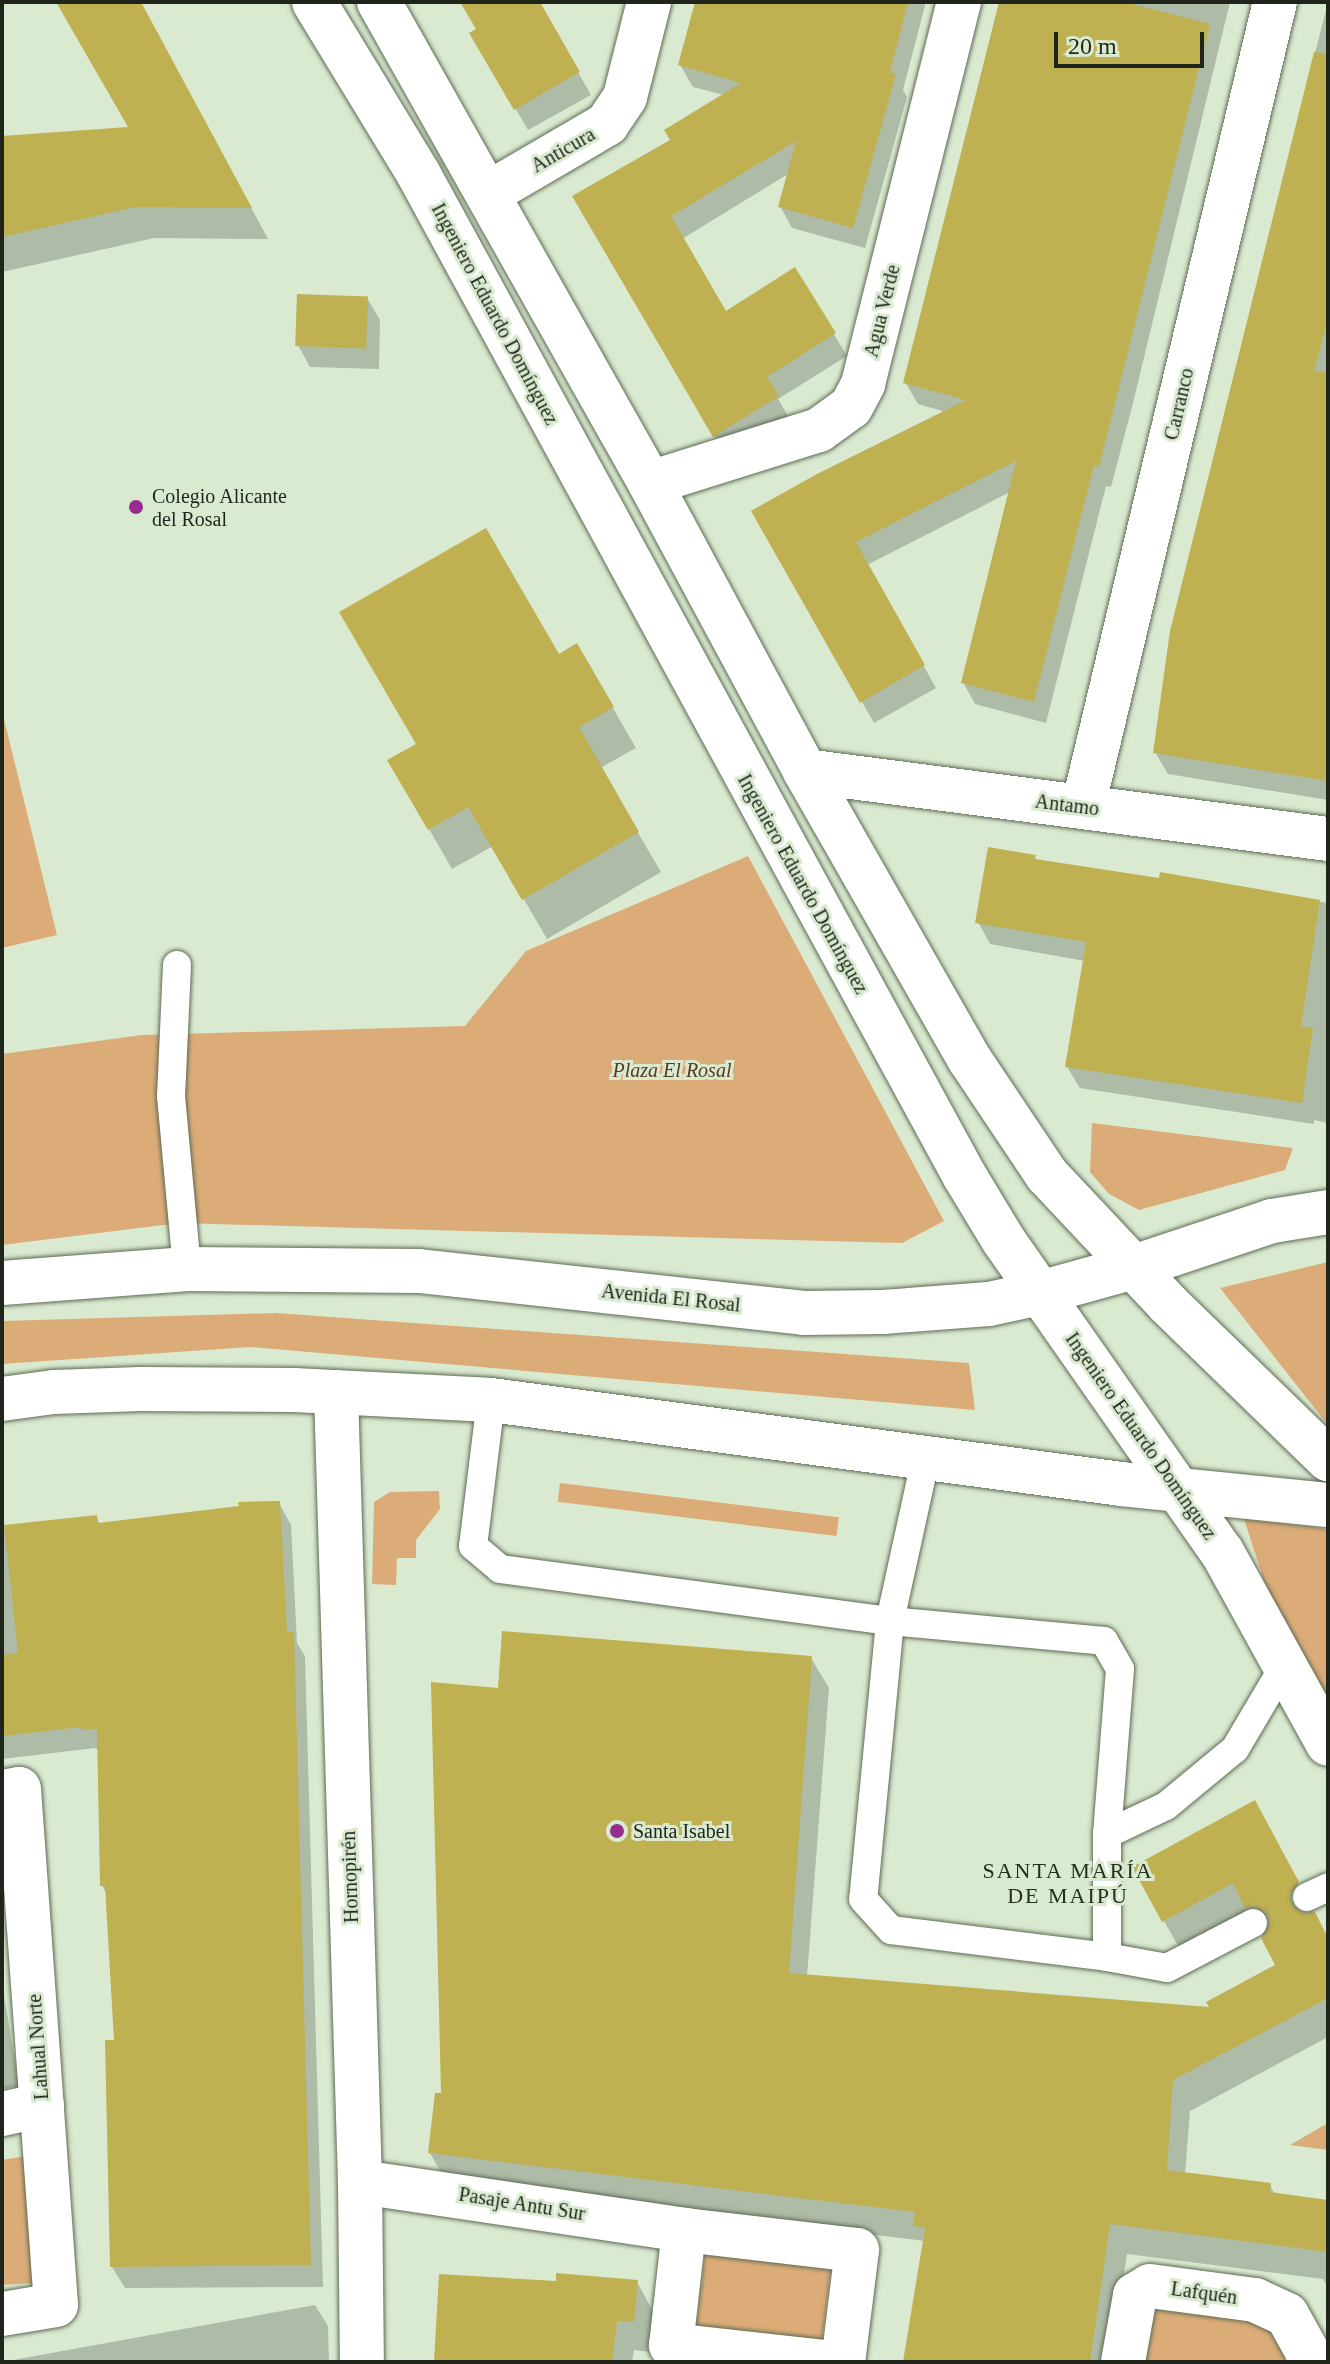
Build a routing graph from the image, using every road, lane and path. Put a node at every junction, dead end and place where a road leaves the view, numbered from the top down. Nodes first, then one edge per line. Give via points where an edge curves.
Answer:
1 (314, 2) edge
2 (379, 2) edge
3 (649, 2) edge
4 (959, 2) edge
5 (1275, 2) edge
6 (489, 193) junction
7 (650, 483) junction
8 (805, 771) junction
9 (1083, 807) junction
10 (1328, 839) edge
11 (177, 965) dead end
12 (1328, 1212) edge
13 (1134, 1267) junction
14 (187, 1269) junction
15 (2, 1283) edge
16 (1040, 1293) junction
17 (336, 1392) junction
18 (2, 1399) edge
19 (491, 1400) junction
20 (926, 1457) junction
21 (1328, 1459) edge
22 (1180, 1491) junction
23 (1328, 1505) edge
24 (890, 1621) junction
25 (1284, 1666) junction
26 (1328, 1744) edge
27 (10, 1790) edge
28 (1107, 1834) junction
29 (1253, 1923) dead end
30 (1107, 1957) junction
31 (22, 2109) edge
32 (360, 2182) junction
33 (684, 2230) junction
34 (2, 2314) edge
35 (362, 2362) edge
36 (824, 2362) edge
37 (843, 2362) edge
38 (1123, 2362) edge
39 (1313, 2362) edge

1 - 16 street, Ingeniero Eduardo Domínguez via 418,173 956,1161
2 - 6 street
3 - 6 street, Anticura via 625,97 607,124
4 - 7 street, Agua Verde via 863,384 851,407 819,430
5 - 9 street, Carranco
6 - 7 street
7 - 8 street
8 - 9 street, Antamo
8 - 13 street via 970,1060 1030,1151
9 - 10 street, Antamo
11 - 14 lane via 171,1096
12 - 13 street, Avenida El Rosal via 1272,1221
13 - 16 street, Avenida El Rosal
13 - 21 street
14 - 15 street, Avenida El Rosal
14 - 16 street, Avenida El Rosal via 419,1271 804,1313 989,1304
16 - 22 street, Ingeniero Eduardo Domínguez
17 - 18 street via 140,1389
17 - 19 street
17 - 32 street, Hornopirén
19 - 20 street
19 - 24 lane via 473,1546 500,1569
20 - 22 street
20 - 24 lane
22 - 23 street
22 - 25 street, Ingeniero Eduardo Domínguez via 1222,1552
24 - 28 lane via 1104,1641 1120,1669
24 - 30 lane via 863,1899 891,1930
25 - 26 street, Ingeniero Eduardo Domínguez
25 - 28 lane via 1235,1749 1166,1806
27 - 31 street, Lahual Norte
28 - 30 lane
29 - 30 lane via 1167,1968
31 - 34 street, Lahual Norte via 56,2305
32 - 33 street, Pasaje Antu Sur
32 - 35 street, Hornopirén
33 - 36 street via 671,2345
33 - 37 street, Pasaje Antu Sur via 857,2250
38 - 39 street, Lafquén via 1135,2295 1150,2286 1255,2300 1287,2315

